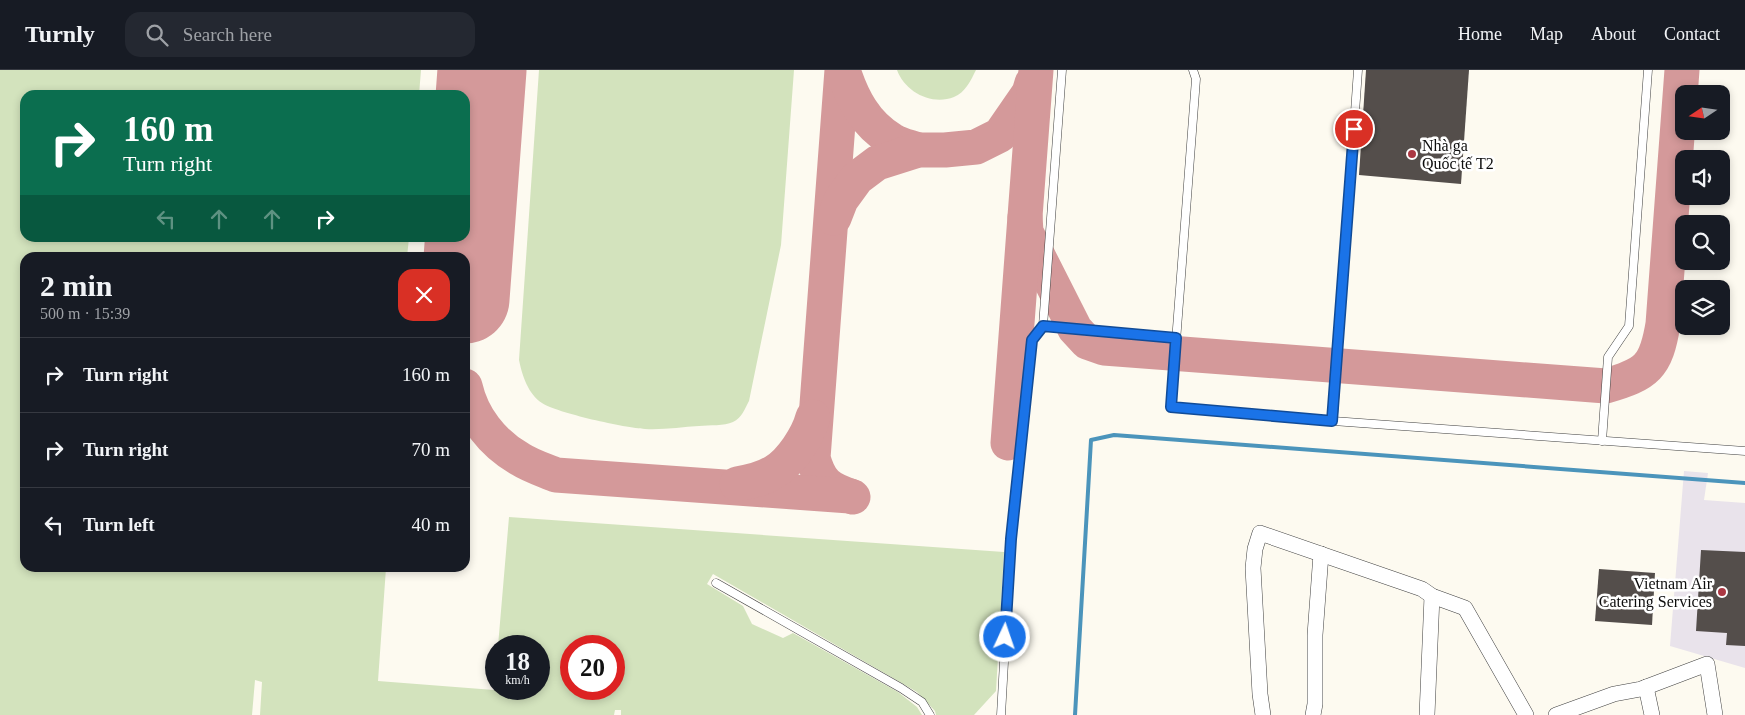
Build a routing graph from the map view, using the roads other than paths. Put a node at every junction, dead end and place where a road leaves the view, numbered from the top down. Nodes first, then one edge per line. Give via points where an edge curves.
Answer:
1 (1062, 70) edge
2 (1193, 70) edge
3 (1358, 70) edge
4 (1648, 70) edge
5 (1043, 326) junction
6 (1176, 338) junction
7 (1332, 421) junction
8 (1602, 441) junction
9 (1745, 451) edge
10 (1321, 554) junction
11 (716, 583) dead end
12 (1432, 596) junction
13 (1646, 687) junction
14 (930, 715) edge
15 (1001, 715) edge
16 (1263, 715) edge
17 (1313, 715) edge
18 (1427, 715) edge
19 (1526, 715) edge
20 (1556, 715) edge
21 (1652, 715) edge
22 (1715, 715) edge

1 - 5 lane
2 - 6 lane via 1196,79
3 - 7 lane
4 - 8 lane via 1629,326 1608,357
5 - 6 lane
5 - 15 lane via 1032,340 1011,539
6 - 7 lane via 1171,407
7 - 8 lane
8 - 9 lane
10 - 12 street
10 - 16 street via 1260,532 1253,568
10 - 17 street
11 - 14 lane via 901,688 922,702
12 - 18 street
12 - 19 street via 1465,608
13 - 20 street via 1614,694
13 - 21 street
13 - 22 street via 1707,664

